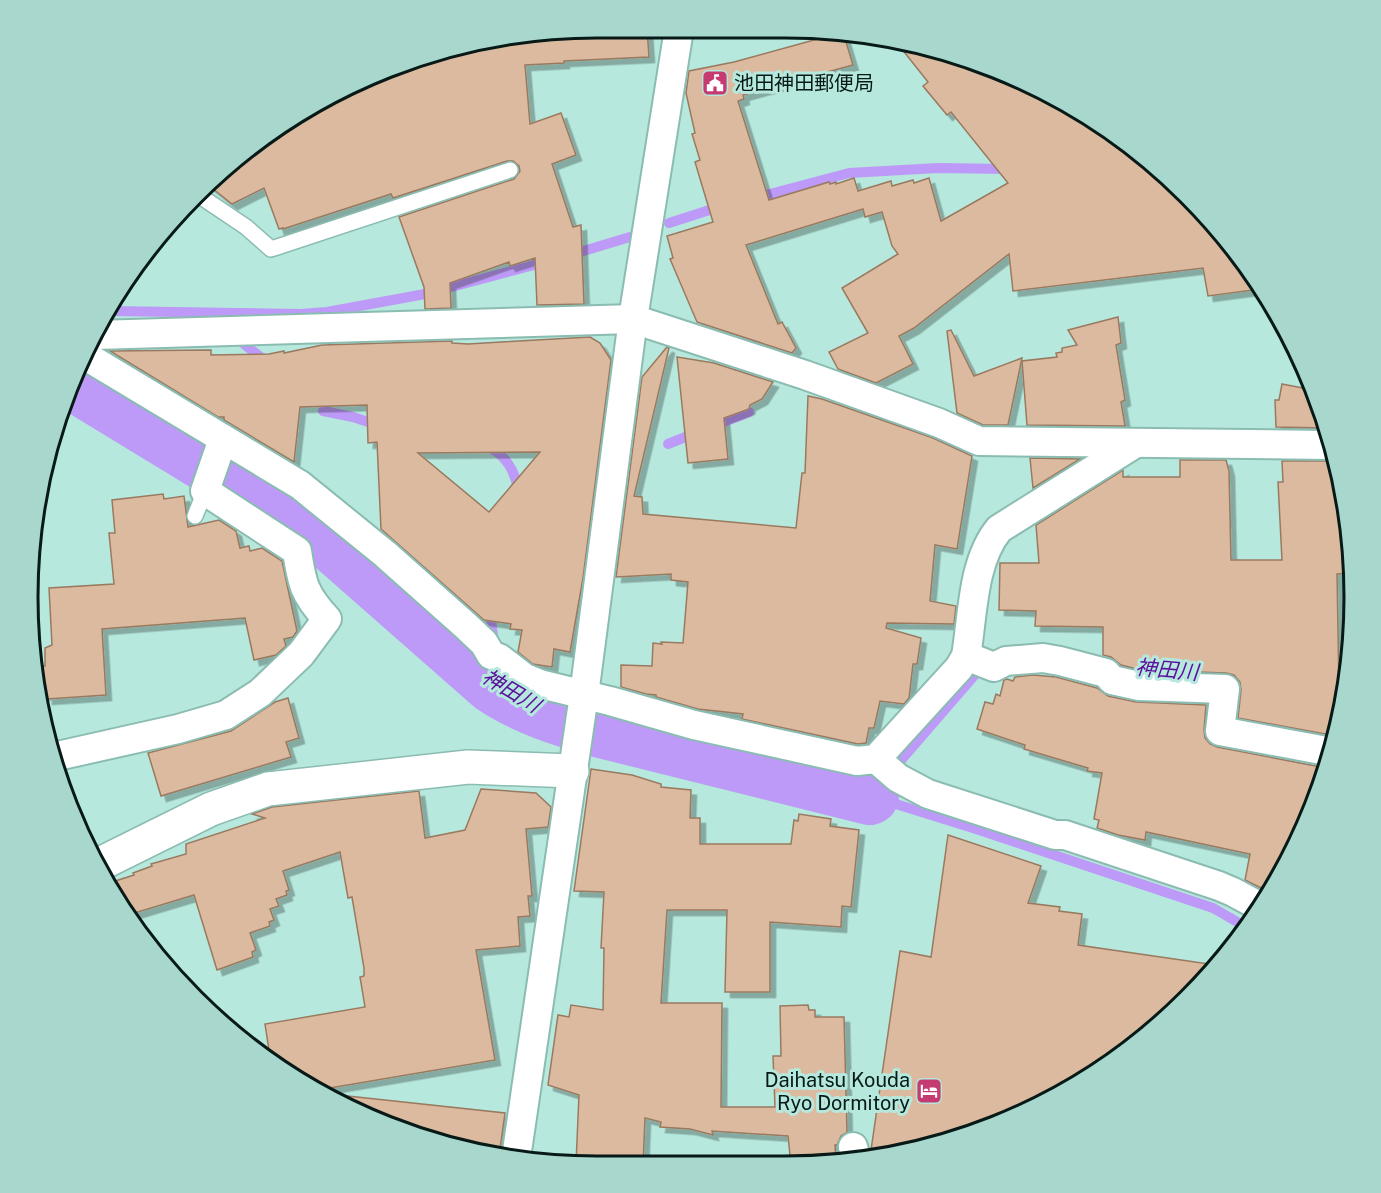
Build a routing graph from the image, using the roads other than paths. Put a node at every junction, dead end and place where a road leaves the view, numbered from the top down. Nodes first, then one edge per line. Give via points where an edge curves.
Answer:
1 (677, 38) edge
2 (510, 170) dead end
3 (204, 199) edge
4 (633, 319) junction
5 (103, 335) edge
6 (90, 360) edge
7 (1136, 443) junction
8 (222, 444) junction
9 (1322, 445) edge
10 (966, 656) junction
11 (583, 700) junction
12 (1321, 750) edge
13 (61, 755) edge
14 (574, 761) junction
15 (887, 768) junction
16 (104, 862) edge
17 (1252, 902) edge
18 (517, 1150) edge

1 - 4 street
2 - 3 lane via 271,249
4 - 5 street
4 - 7 street via 861,395 980,441
4 - 11 street
6 - 8 street
7 - 9 street
7 - 10 street via 999,529 990,540 980,564
8 - 11 street via 313,494 466,626 491,655 525,678
8 - 13 street via 202,497 297,551 309,600 327,619 301,654 260,693 226,715
10 - 12 street via 994,667 1006,661 1043,658 1139,686 1225,689 1220,731
10 - 15 street
11 - 14 street
11 - 15 street
14 - 16 street via 468,767 268,789 211,809
14 - 18 street
15 - 17 street via 928,794 1219,886

